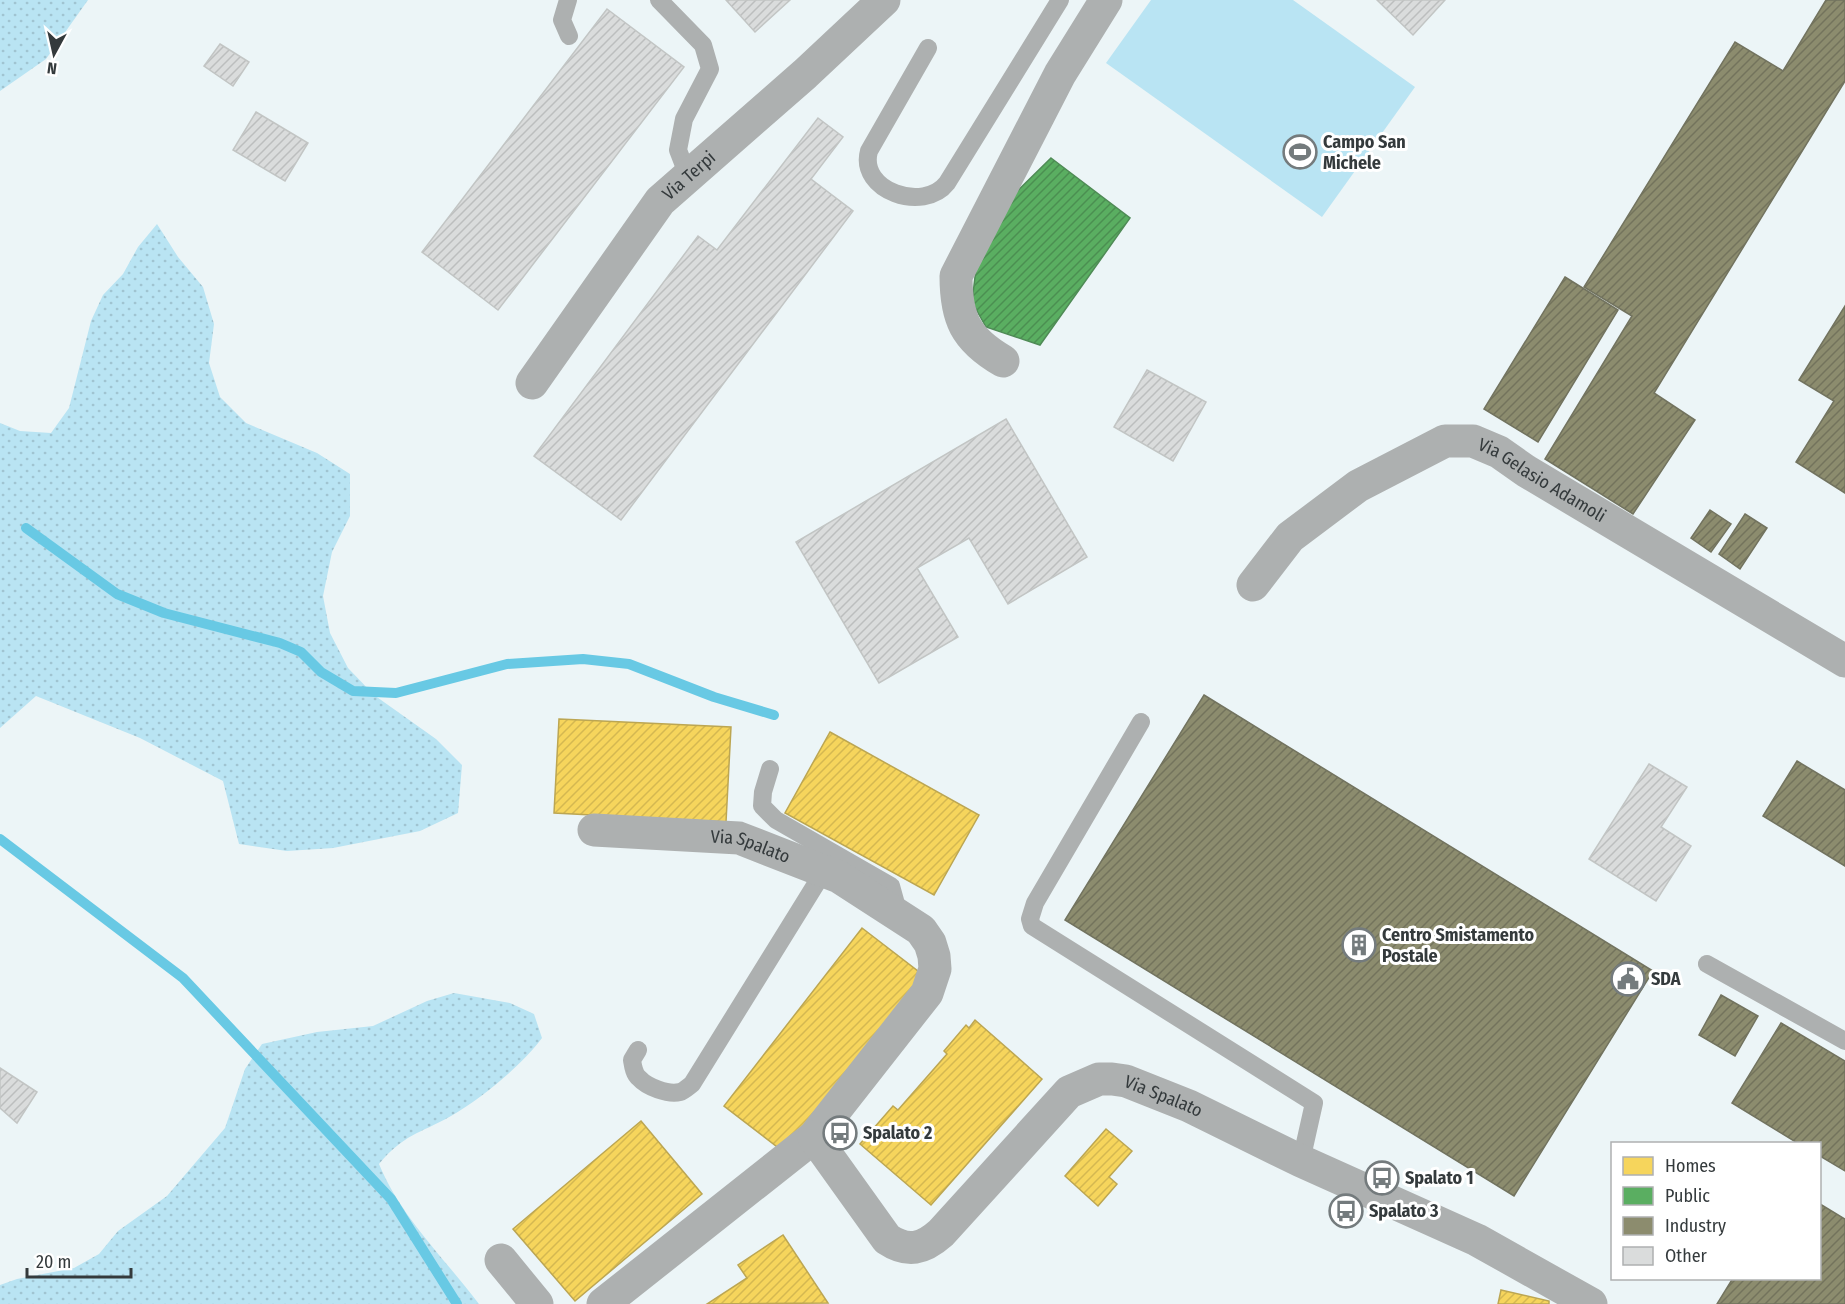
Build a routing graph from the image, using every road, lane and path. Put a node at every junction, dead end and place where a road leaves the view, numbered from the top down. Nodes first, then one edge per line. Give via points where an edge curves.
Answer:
1 (568, 0) edge
2 (658, 0) edge
3 (884, 0) edge
4 (1060, 0) edge
5 (1106, 0) edge
6 (569, 36) dead end
7 (928, 48) dead end
8 (688, 176) junction
9 (1003, 361) dead end
10 (532, 383) dead end
11 (1253, 585) dead end
12 (1845, 661) edge
13 (1141, 722) dead end
14 (770, 769) dead end
15 (594, 830) dead end
16 (824, 871) junction
17 (900, 916) junction
18 (1707, 964) dead end
19 (1845, 1041) edge
20 (638, 1050) dead end
21 (814, 1137) junction
22 (1301, 1161) junction
23 (501, 1260) dead end
24 (537, 1304) edge
25 (603, 1304) edge
26 (1591, 1304) edge

1 - 6 lane via 562,20
2 - 8 lane via 703,45 710,69 684,119 678,150
3 - 8 street, Via Terpi
4 - 7 lane via 947,183 930,197 915,198 889,190 868,172 866,162 868,151
5 - 9 street via 1060,74 956,276 956,302 962,321 973,339
8 - 10 street, Via Terpi via 660,201
11 - 12 street, Via Gelasio Adamoli via 1290,537 1358,486 1445,441 1473,441 1499,452
13 - 22 lane via 1035,903 1032,926 1314,1103
14 - 17 lane via 762,806 776,820 891,886
15 - 16 street, Via Spalato via 739,838
16 - 17 street, Via Spalato
16 - 20 lane via 692,1084 680,1092 648,1085 634,1070 632,1060
17 - 21 street, Via Spalato via 921,930 930,943 933,980 927,993
18 - 19 lane
21 - 22 street, Via Spalato via 887,1239 899,1247 915,1249 930,1244 941,1233 1069,1092 1100,1079 1126,1081 1189,1106
21 - 25 street, Via Spalato
22 - 26 street, Via Spalato via 1477,1240
23 - 24 street

